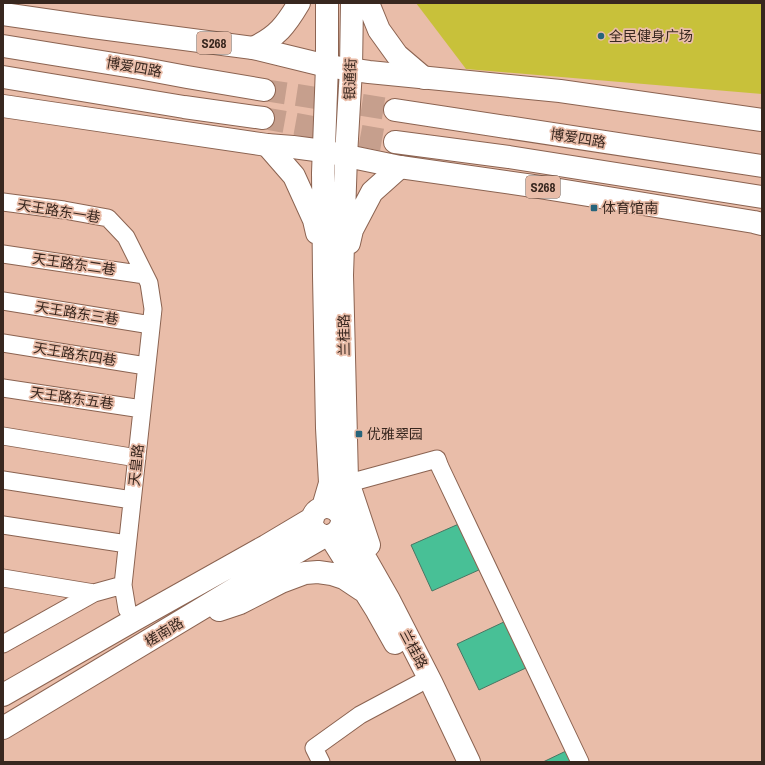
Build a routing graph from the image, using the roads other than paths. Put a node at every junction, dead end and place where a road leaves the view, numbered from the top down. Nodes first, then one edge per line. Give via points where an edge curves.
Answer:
1 (299, 3) edge
2 (327, 3) edge
3 (352, 3) edge
4 (368, 3) edge
5 (3, 14) edge
6 (3, 46) edge
7 (253, 48) junction
8 (327, 66) junction
9 (351, 69) junction
10 (3, 77) edge
11 (424, 78) junction
12 (264, 90) tunnel mouth
13 (3, 106) edge
14 (395, 110) tunnel mouth
15 (263, 118) tunnel mouth
16 (762, 120) edge
17 (395, 142) tunnel mouth
18 (267, 145) junction
19 (323, 151) junction
20 (346, 156) junction
21 (762, 166) edge
22 (400, 167) junction
23 (762, 197) edge
24 (3, 202) edge
25 (760, 223) edge
26 (3, 254) edge
27 (146, 275) junction
28 (333, 275) junction
29 (3, 301) edge
30 (152, 317) junction
31 (3, 343) edge
32 (146, 366) junction
33 (3, 388) edge
34 (142, 409) junction
35 (3, 436) edge
36 (137, 458) junction
37 (335, 475) junction
38 (3, 480) edge
39 (132, 500) junction
40 (329, 521) junction
41 (3, 525) edge
42 (127, 544) junction
43 (266, 546) junction
44 (3, 578) edge
45 (22, 581) junction
46 (123, 585) junction
47 (3, 592) edge
48 (365, 592) junction
49 (94, 593) junction
50 (389, 600) junction
51 (131, 622) junction
52 (174, 625) junction
53 (3, 644) edge
54 (142, 645) junction
55 (418, 684) junction
56 (3, 695) edge
57 (3, 728) edge
58 (321, 762) edge
59 (455, 762) edge
60 (469, 762) edge
61 (580, 762) edge

1 - 7 main road via 280,31 265,43
2 - 8 main road, 银通街
3 - 9 main road, 银通街
4 - 11 main road via 379,30 397,55
5 - 7 main road, S268
6 - 12 main road, 博爱四路
7 - 8 main road, S268
8 - 9 main road, S268
8 - 19 main road, 银通街
9 - 11 main road, S268
9 - 20 main road, 银通街
10 - 15 main road
11 - 16 main road, S268 via 560,92
13 - 18 main road, S268
14 - 21 main road, 博爱四路
17 - 23 main road, S268 via 509,157
18 - 19 main road, S268
18 - 28 main road via 294,176 314,220
19 - 20 main road, S268
19 - 28 main road, 兰桂路
20 - 22 main road, S268
20 - 28 main road, 兰桂路
22 - 25 main road, S268
22 - 28 main road via 372,192
24 - 27 street, 天王路东一巷 via 108,218 126,237
26 - 27 street, 天王路东二巷
27 - 30 street, 天王路东一巷 via 150,283
28 - 37 main road, 兰桂路
29 - 30 street, 天王路东三巷
30 - 32 street, 天皇路
31 - 32 street, 天王路东四巷
32 - 34 street, 天皇路
33 - 34 street, 天王路东五巷
34 - 36 street, 天皇路
35 - 36 street
36 - 39 street, 天皇路
37 - 40 main road, 兰桂路
37 - 43 main road via 319,489 307,508
37 - 50 main road via 364,531
37 - 61 street via 360,480 437,459
38 - 39 street
39 - 42 street, 天皇路
40 - 43 main road, 槎南路
40 - 48 main road, 兰桂路
40 - 50 main road, 兰桂路
40 - 52 main road, 槎南路
41 - 42 street
42 - 46 street, 天皇路
43 - 51 main road, 槎南路
44 - 45 street
45 - 47 street
45 - 49 street
46 - 49 street
46 - 51 street, 天皇路
48 - 52 main road via 344,578 332,574 305,573 240,603
48 - 55 main road, 兰桂路
49 - 53 street
50 - 60 main road, 兰桂路
51 - 54 main road via 144,622 151,626 149,638
51 - 56 main road, 槎南路
52 - 54 main road, 槎南路
54 - 57 main road, 槎南路
55 - 58 street via 360,715 314,748
55 - 59 main road, 兰桂路

